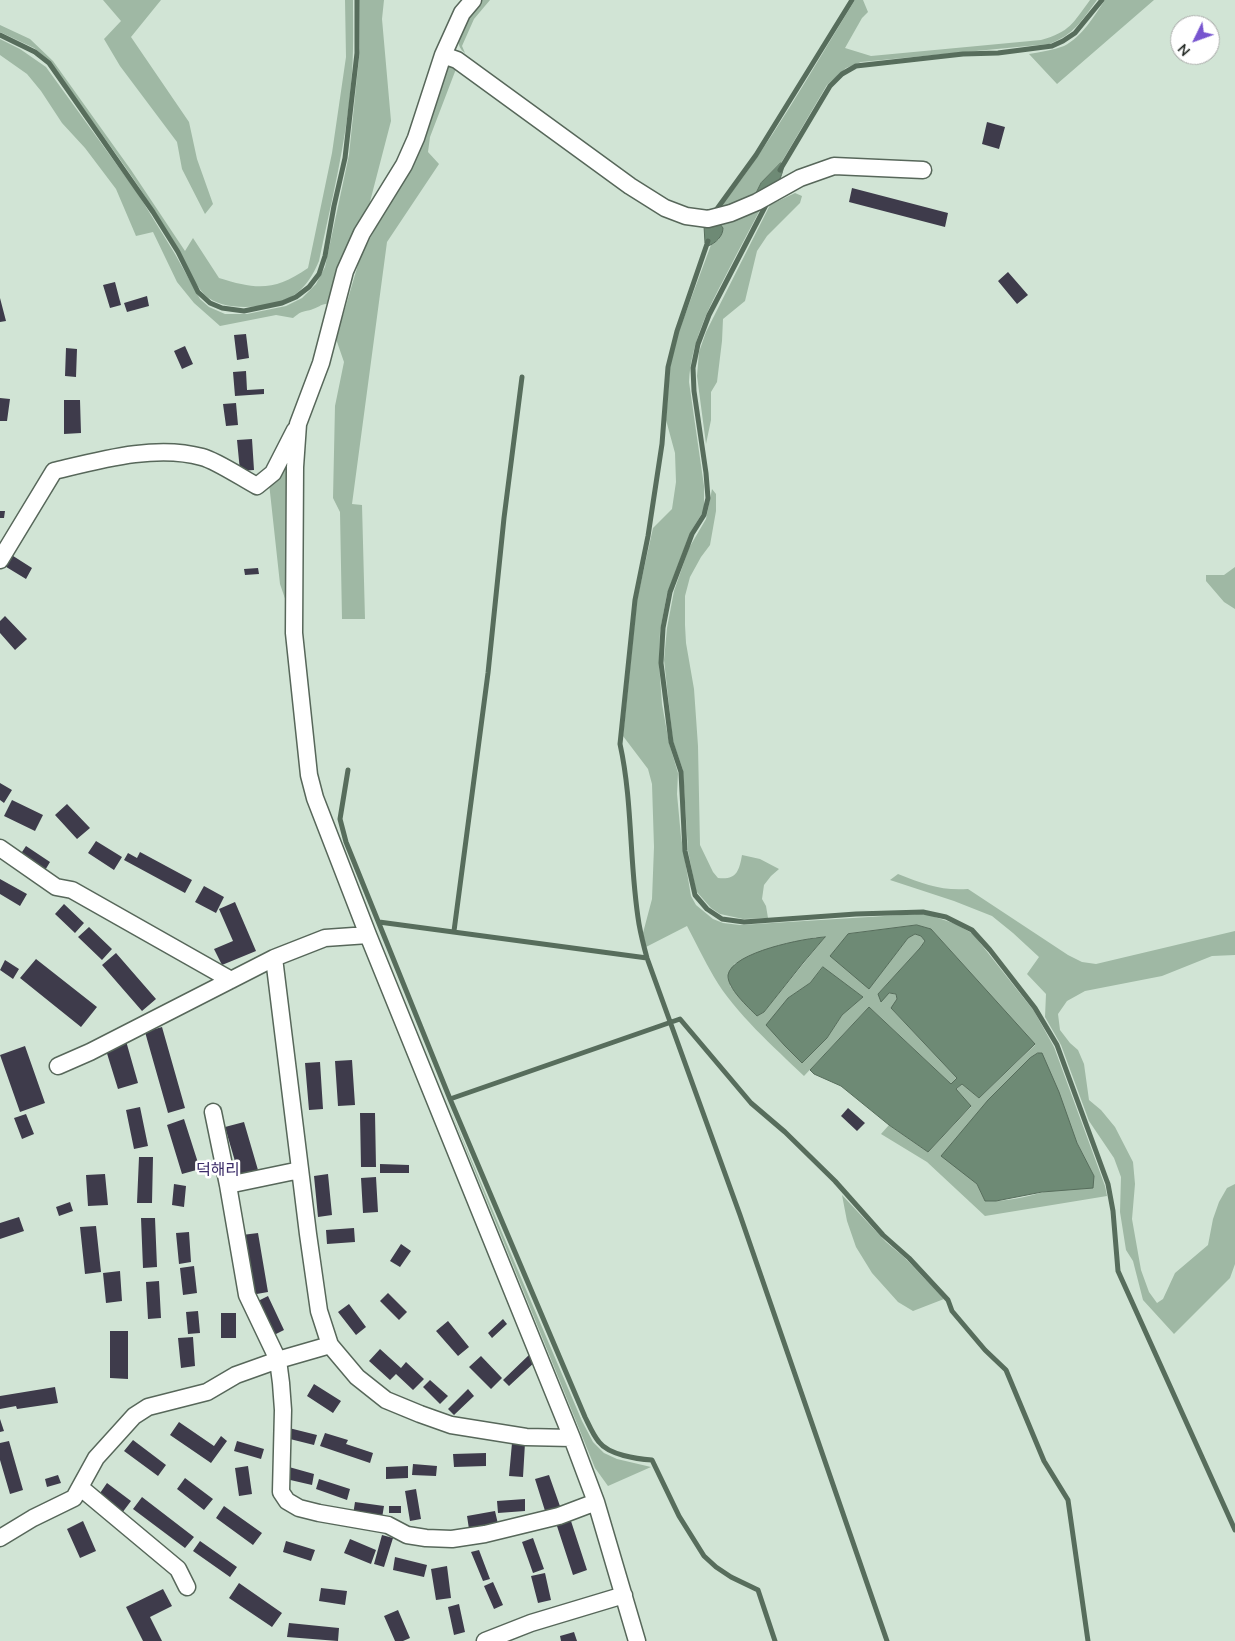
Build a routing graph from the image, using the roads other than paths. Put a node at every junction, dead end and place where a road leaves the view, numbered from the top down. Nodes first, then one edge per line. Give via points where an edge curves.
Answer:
1 (473, 0) edge
2 (461, 6) edge
3 (443, 55) junction
4 (922, 170) dead end
5 (298, 424) junction
6 (0, 560) edge
7 (0, 848) edge
8 (368, 935) junction
9 (274, 958) junction
10 (231, 980) junction
11 (58, 1066) dead end
12 (213, 1112) dead end
13 (300, 1170) junction
14 (228, 1185) junction
15 (330, 1345) junction
16 (278, 1360) junction
17 (572, 1438) junction
18 (81, 1488) junction
19 (596, 1502) junction
20 (0, 1538) edge
21 (187, 1587) dead end
22 (624, 1595) junction
23 (485, 1641) edge
24 (637, 1641) edge

1 - 2 street
2 - 3 street
3 - 4 street via 457,60 630,186 665,208 686,216 708,219 731,214 800,178 834,166
3 - 5 street via 404,165 362,233 345,271 321,363
5 - 6 street via 272,473 257,486 203,457 160,451 54,470
5 - 8 street via 294,633 309,775 314,798
7 - 10 street via 56,887 72,890
8 - 9 street via 325,938
8 - 17 street
9 - 10 street
9 - 13 street
10 - 11 street
12 - 14 street
13 - 14 street
13 - 15 street via 319,1311
14 - 16 street via 248,1295
15 - 16 street
15 - 17 street via 357,1377 386,1400 420,1414 451,1425 526,1437
16 - 18 street via 236,1375 207,1392 148,1407 134,1416 96,1458
16 - 19 street via 283,1410 281,1492 287,1501 299,1508 388,1525 407,1535 452,1539 559,1516
17 - 19 street
18 - 20 street via 74,1498
18 - 21 street via 178,1569
19 - 22 street
22 - 23 street
22 - 24 street

